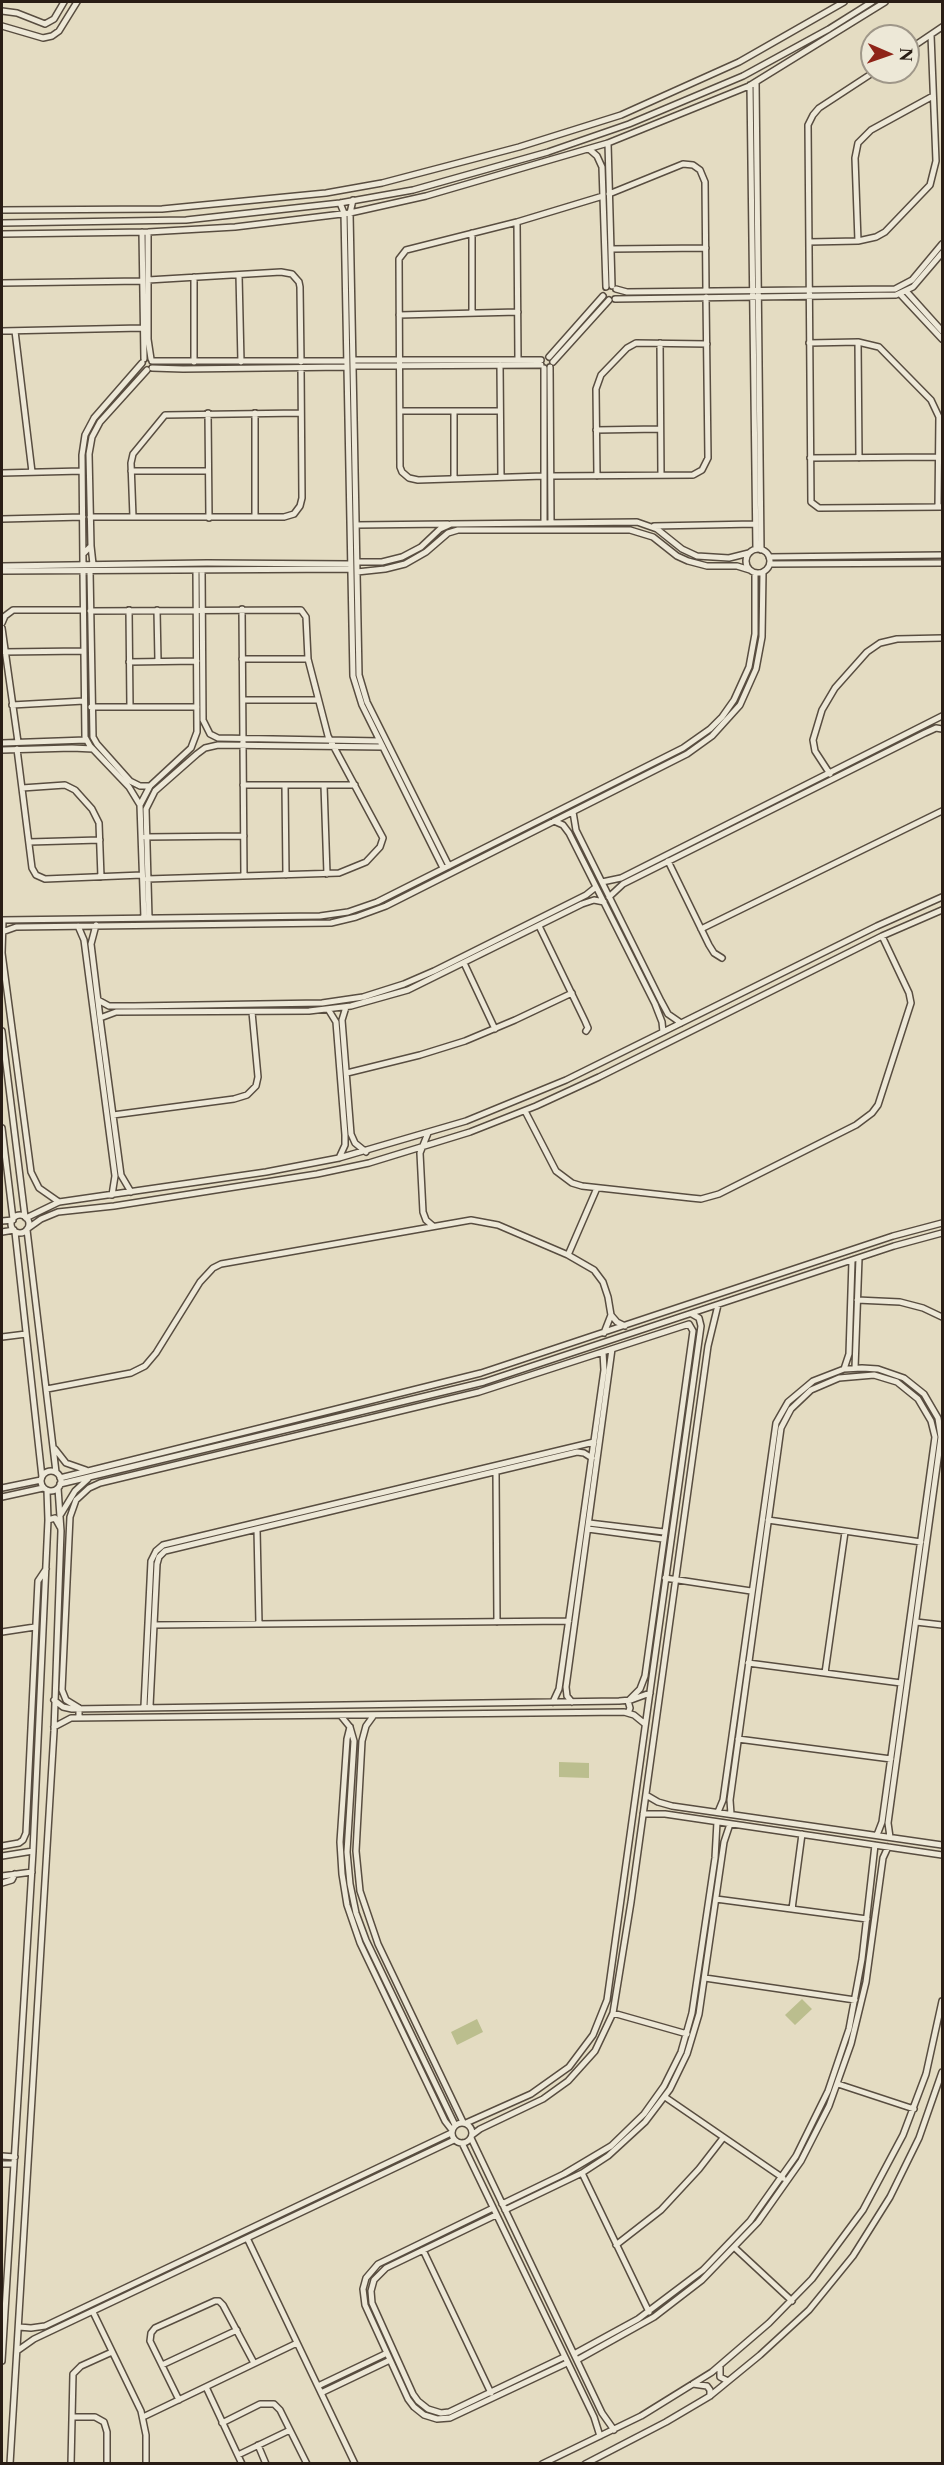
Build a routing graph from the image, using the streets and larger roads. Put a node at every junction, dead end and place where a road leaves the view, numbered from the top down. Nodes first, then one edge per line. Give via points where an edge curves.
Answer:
1 (64, 2) edge
2 (77, 2) edge
3 (844, 2) edge
4 (872, 2) edge
5 (885, 2) edge
6 (2, 11) edge
7 (2, 27) edge
8 (942, 27) edge
9 (831, 32) junction
10 (931, 35) junction
11 (920, 42) edge
12 (860, 81) edge
13 (753, 83) junction
14 (933, 96) junction
15 (616, 128) junction
16 (620, 138) junction
17 (608, 143) junction
18 (589, 149) junction
19 (606, 195) junction
20 (353, 200) junction
21 (340, 203) junction
22 (2, 210) edge
23 (347, 213) junction
24 (517, 222) junction
25 (2, 223) edge
26 (145, 232) junction
27 (472, 233) junction
28 (2, 234) edge
29 (858, 241) junction
30 (808, 242) junction
31 (942, 243) edge
32 (706, 248) junction
33 (611, 249) junction
34 (942, 253) edge
35 (239, 275) junction
36 (194, 277) junction
37 (145, 280) junction
38 (2, 283) edge
39 (611, 288) junction
40 (903, 292) junction
41 (809, 293) junction
42 (870, 293) junction
43 (706, 294) junction
44 (756, 294) junction
45 (609, 298) junction
46 (518, 312) junction
47 (472, 313) junction
48 (399, 315) junction
49 (142, 328) junction
50 (2, 331) edge
51 (15, 331) junction
52 (942, 335) edge
53 (858, 342) junction
54 (660, 343) junction
55 (809, 343) junction
56 (707, 344) junction
57 (518, 360) junction
58 (194, 362) junction
59 (241, 362) junction
60 (148, 363) junction
61 (399, 363) junction
62 (546, 363) junction
63 (350, 364) junction
64 (301, 365) junction
65 (500, 365) junction
66 (400, 411) junction
67 (454, 411) junction
68 (500, 411) junction
69 (208, 413) junction
70 (255, 413) junction
71 (301, 413) junction
72 (660, 429) junction
73 (596, 430) junction
74 (938, 457) junction
75 (810, 458) junction
76 (859, 458) junction
77 (82, 471) junction
78 (131, 471) junction
79 (208, 471) junction
80 (32, 472) junction
81 (2, 473) edge
82 (661, 475) junction
83 (548, 476) junction
84 (597, 476) junction
85 (501, 477) junction
86 (454, 479) junction
87 (940, 507) edge
88 (83, 517) junction
89 (90, 517) junction
90 (133, 517) junction
91 (255, 517) junction
92 (209, 518) junction
93 (2, 519) edge
94 (548, 523) junction
95 (451, 524) junction
96 (755, 524) junction
97 (356, 525) junction
98 (582, 526) junction
99 (652, 526) junction
100 (489, 527) junction
101 (92, 546) junction
102 (759, 550) junction
103 (84, 553) junction
104 (749, 553) junction
105 (942, 555) edge
106 (769, 557) junction
107 (93, 564) junction
108 (770, 564) junction
109 (941, 565) edge
110 (2, 566) edge
111 (147, 567) junction
112 (353, 567) junction
113 (39, 568) junction
114 (85, 569) junction
115 (199, 570) junction
116 (753, 571) junction
117 (2, 572) edge
118 (763, 572) junction
119 (200, 609) junction
120 (242, 609) junction
121 (83, 610) junction
122 (129, 610) junction
123 (157, 610) junction
124 (90, 611) junction
125 (2, 625) edge
126 (942, 638) edge
127 (84, 651) junction
128 (4, 652) junction
129 (308, 659) junction
130 (242, 660) junction
131 (129, 662) junction
132 (158, 662) junction
133 (197, 662) junction
134 (243, 700) junction
135 (317, 700) junction
136 (84, 701) junction
137 (12, 705) junction
138 (197, 706) junction
139 (92, 707) junction
140 (130, 707) junction
141 (942, 716) edge
142 (942, 729) edge
143 (924, 730) junction
144 (86, 740) junction
145 (330, 740) junction
146 (380, 741) junction
147 (18, 742) junction
148 (243, 742) junction
149 (2, 743) edge
150 (53, 745) junction
151 (333, 746) junction
152 (383, 747) junction
153 (93, 749) junction
154 (2, 750) edge
155 (17, 750) junction
156 (656, 762) junction
157 (660, 768) junction
158 (830, 774) junction
159 (243, 785) junction
160 (285, 785) junction
161 (324, 785) junction
162 (355, 785) junction
163 (150, 786) junction
164 (22, 788) junction
165 (140, 805) junction
166 (942, 811) edge
167 (573, 812) junction
168 (554, 821) junction
169 (576, 830) junction
170 (569, 833) junction
171 (244, 836) junction
172 (146, 837) junction
173 (100, 840) junction
174 (29, 842) junction
175 (668, 861) junction
176 (446, 867) junction
177 (327, 874) junction
178 (286, 875) junction
179 (244, 876) junction
180 (101, 877) junction
181 (145, 877) junction
182 (625, 880) junction
183 (602, 882) junction
184 (596, 887) junction
185 (609, 897) junction
186 (942, 897) edge
187 (581, 901) junction
188 (385, 902) junction
189 (604, 902) junction
190 (942, 910) edge
191 (209, 917) junction
192 (146, 918) junction
193 (2, 921) edge
194 (210, 924) junction
195 (96, 925) junction
196 (78, 926) junction
197 (539, 926) junction
198 (701, 929) junction
199 (2, 932) edge
200 (882, 936) junction
201 (847, 941) junction
202 (88, 944) junction
203 (852, 951) junction
204 (722, 958) dead end
205 (464, 963) junction
206 (450, 967) junction
207 (572, 993) junction
208 (98, 1000) junction
209 (661, 1001) junction
210 (655, 1004) junction
211 (346, 1007) junction
212 (116, 1009) junction
213 (328, 1009) junction
214 (252, 1012) junction
215 (100, 1018) junction
216 (681, 1023) junction
217 (340, 1028) junction
218 (495, 1029) junction
219 (2, 1031) edge
220 (586, 1031) dead end
221 (663, 1032) junction
222 (629, 1050) junction
223 (633, 1060) junction
224 (347, 1073) junction
225 (525, 1111) junction
226 (113, 1115) junction
227 (2, 1128) edge
228 (348, 1130) junction
229 (428, 1133) junction
230 (410, 1139) junction
231 (420, 1150) junction
232 (366, 1152) junction
233 (339, 1158) junction
234 (118, 1176) junction
235 (597, 1188) junction
236 (131, 1192) junction
237 (112, 1195) junction
238 (59, 1202) junction
239 (26, 1217) junction
240 (13, 1219) junction
241 (2, 1221) edge
242 (942, 1223) edge
243 (433, 1226) junction
244 (27, 1230) junction
245 (14, 1231) junction
246 (2, 1232) edge
247 (942, 1233) edge
248 (568, 1256) junction
249 (859, 1258) junction
250 (852, 1261) junction
251 (857, 1300) junction
252 (718, 1305) junction
253 (692, 1314) junction
254 (611, 1315) junction
255 (942, 1317) edge
256 (625, 1326) junction
257 (604, 1333) junction
258 (26, 1334) junction
259 (2, 1337) edge
260 (698, 1344) junction
261 (566, 1346) junction
262 (708, 1346) junction
263 (612, 1349) junction
264 (852, 1350) junction
265 (551, 1351) junction
266 (603, 1352) junction
267 (569, 1355) junction
268 (554, 1360) junction
269 (855, 1368) junction
270 (844, 1370) junction
271 (46, 1389) junction
272 (918, 1389) junction
273 (913, 1394) junction
274 (594, 1442) junction
275 (53, 1446) junction
276 (572, 1450) junction
277 (592, 1458) junction
278 (773, 1460) junction
279 (131, 1464) junction
280 (93, 1470) junction
281 (56, 1472) junction
282 (496, 1472) junction
283 (90, 1477) junction
284 (41, 1479) junction
285 (60, 1483) junction
286 (2, 1488) edge
287 (45, 1489) junction
288 (385, 1495) junction
289 (2, 1497) edge
290 (668, 1504) junction
291 (676, 1505) junction
292 (61, 1516) junction
293 (768, 1520) junction
294 (48, 1521) junction
295 (589, 1526) junction
296 (257, 1529) junction
297 (61, 1531) junction
298 (845, 1532) junction
299 (664, 1536) junction
300 (921, 1542) junction
301 (45, 1569) junction
302 (665, 1578) junction
303 (675, 1580) junction
304 (759, 1587) junction
305 (751, 1588) junction
306 (569, 1621) junction
307 (497, 1622) junction
308 (916, 1622) junction
309 (259, 1624) junction
310 (154, 1625) junction
311 (942, 1625) edge
312 (36, 1627) junction
313 (2, 1632) edge
314 (648, 1648) junction
315 (656, 1648) junction
316 (742, 1657) junction
317 (749, 1661) junction
318 (566, 1662) junction
319 (825, 1673) junction
320 (901, 1683) junction
321 (650, 1693) junction
322 (54, 1700) junction
323 (628, 1701) junction
324 (553, 1702) junction
325 (572, 1702) junction
326 (286, 1705) junction
327 (147, 1706) junction
328 (79, 1708) junction
329 (628, 1713) junction
330 (340, 1715) junction
331 (374, 1715) junction
332 (285, 1716) junction
333 (79, 1718) junction
334 (645, 1724) junction
335 (54, 1727) junction
336 (350, 1727) junction
337 (738, 1739) junction
338 (896, 1740) junction
339 (354, 1741) junction
340 (362, 1741) junction
341 (641, 1756) junction
342 (651, 1757) junction
343 (891, 1759) junction
344 (646, 1795) junction
345 (672, 1806) junction
346 (718, 1812) junction
347 (643, 1814) junction
348 (731, 1814) junction
349 (671, 1815) junction
350 (774, 1820) junction
351 (717, 1822) junction
352 (730, 1824) junction
353 (772, 1830) junction
354 (802, 1834) junction
355 (877, 1835) junction
356 (890, 1837) junction
357 (921, 1841) junction
358 (17, 1844) junction
359 (875, 1845) junction
360 (942, 1845) edge
361 (2, 1846) edge
362 (888, 1847) junction
363 (33, 1851) junction
364 (919, 1851) junction
365 (17, 1853) junction
366 (942, 1854) edge
367 (2, 1856) edge
368 (718, 1858) junction
369 (32, 1872) junction
370 (15, 1874) junction
371 (2, 1876) edge
372 (2, 1883) edge
373 (624, 1885) junction
374 (633, 1886) junction
375 (871, 1886) junction
376 (879, 1887) junction
377 (716, 1899) junction
378 (792, 1909) junction
379 (867, 1919) junction
380 (26, 1962) junction
381 (41, 1962) junction
382 (705, 1978) junction
383 (26, 1982) junction
384 (39, 1983) junction
385 (699, 1993) junction
386 (855, 2000) junction
387 (942, 2002) edge
388 (613, 2013) junction
389 (855, 2015) junction
390 (687, 2034) junction
391 (942, 2072) edge
392 (672, 2078) junction
393 (838, 2084) junction
394 (665, 2097) junction
395 (453, 2102) junction
396 (445, 2106) junction
397 (914, 2109) junction
398 (497, 2110) junction
399 (502, 2119) junction
400 (465, 2123) junction
401 (452, 2129) junction
402 (471, 2137) junction
403 (723, 2138) junction
404 (454, 2140) junction
405 (462, 2143) junction
406 (806, 2146) junction
407 (2, 2156) edge
408 (15, 2157) junction
409 (481, 2159) junction
410 (2, 2164) edge
411 (14, 2164) junction
412 (472, 2164) junction
413 (582, 2173) junction
414 (783, 2178) junction
415 (502, 2204) junction
416 (505, 2210) junction
417 (494, 2211) junction
418 (276, 2216) junction
419 (285, 2222) junction
420 (277, 2226) junction
421 (248, 2240) junction
422 (616, 2245) junction
423 (735, 2248) junction
424 (423, 2250) junction
425 (404, 2251) junction
426 (408, 2258) junction
427 (539, 2281) junction
428 (530, 2286) junction
429 (792, 2301) junction
430 (93, 2312) junction
431 (649, 2312) junction
432 (73, 2313) junction
433 (77, 2320) junction
434 (640, 2322) junction
435 (19, 2327) junction
436 (237, 2330) junction
437 (297, 2343) junction
438 (17, 2350) junction
439 (112, 2352) junction
440 (574, 2354) junction
441 (388, 2357) junction
442 (566, 2360) junction
443 (2, 2361) edge
444 (577, 2361) junction
445 (254, 2363) junction
446 (162, 2365) junction
447 (721, 2366) junction
448 (341, 2375) junction
449 (344, 2381) junction
450 (728, 2381) junction
451 (693, 2384) junction
452 (318, 2386) junction
453 (206, 2387) junction
454 (321, 2393) junction
455 (491, 2393) junction
456 (710, 2396) junction
457 (179, 2400) junction
458 (468, 2407) junction
459 (599, 2407) junction
460 (591, 2411) junction
461 (72, 2417) junction
462 (142, 2417) junction
463 (222, 2423) junction
464 (290, 2430) junction
465 (614, 2430) junction
466 (600, 2436) junction
467 (258, 2445) junction
468 (238, 2455) junction
469 (10, 2463) edge
470 (71, 2463) edge
471 (107, 2463) edge
472 (146, 2463) edge
473 (242, 2463) edge
474 (266, 2463) edge
475 (307, 2463) edge
476 (355, 2463) edge
477 (542, 2463) edge
478 (585, 2463) edge

1 - 6 street via 54,19 45,24
2 - 7 street via 52,36 39,37
3 - 22 street via 739,62 621,115 382,183 326,193 162,209
4 - 9 street
5 - 9 street
8 - 10 street
9 - 13 street
9 - 15 street via 743,76
10 - 11 street
10 - 14 street
12 - 30 street via 819,108 811,118
13 - 16 street
13 - 44 street
14 - 29 street via 935,166 930,185 885,232
14 - 29 street via 871,130 858,143
15 - 16 street
15 - 20 street via 548,152 413,190
16 - 17 street
17 - 18 street
17 - 19 street
18 - 19 street via 601,163
18 - 23 street via 433,194
19 - 24 street
19 - 32 street via 680,165 695,166 705,182
19 - 33 street
19 - 39 street
20 - 21 street
20 - 23 street
21 - 23 street
21 - 25 street via 186,220
23 - 26 street via 235,227
23 - 63 street
24 - 27 street
24 - 46 street
26 - 28 street
26 - 37 street
27 - 47 street
27 - 48 street via 402,254 398,262
29 - 30 street
30 - 41 street
31 - 42 street via 906,284
32 - 33 street
32 - 43 street
33 - 39 street
34 - 40 street via 916,284
35 - 36 street
35 - 59 street
35 - 64 street via 286,272 296,277 300,287
36 - 37 street
36 - 58 street
37 - 38 street
37 - 49 street
37 - 60 street
39 - 43 street
39 - 45 street
39 - 45 street via 603,292
40 - 42 street
40 - 52 street
41 - 42 street
41 - 44 street
41 - 55 street
43 - 44 street
43 - 45 street
43 - 56 street
44 - 96 street
44 - 102 street
45 - 62 street
46 - 47 street
46 - 57 street
47 - 48 street
48 - 61 street
49 - 51 street
49 - 60 street
50 - 51 street
51 - 80 street
53 - 55 street
53 - 74 street via 883,350 931,400 939,417
53 - 76 street
54 - 56 street
54 - 72 street
54 - 73 street via 630,345 601,375 596,389
55 - 75 street
56 - 82 street via 707,461 693,475
57 - 61 street
57 - 62 street
58 - 59 street
58 - 60 street
59 - 64 street
60 - 64 street via 183,369
60 - 77 street via 87,429
60 - 89 street via 92,437
61 - 63 street
61 - 65 street
61 - 66 street
62 - 65 street
62 - 83 street
63 - 64 street
63 - 97 street
63 - 112 street
64 - 71 street
65 - 68 street
66 - 67 street
66 - 86 street via 400,467 404,475 415,480
67 - 68 street
67 - 86 street
68 - 85 street
69 - 70 street
69 - 78 street via 168,413 161,417 135,450
69 - 79 street
70 - 71 street
70 - 91 street
71 - 91 street via 300,506 289,516
72 - 73 street
72 - 82 street
73 - 84 street
74 - 76 street
74 - 87 street
75 - 76 street
75 - 87 street via 811,499 817,507
77 - 80 street
77 - 88 street
78 - 79 street
78 - 90 street
79 - 92 street
80 - 81 street
82 - 84 street
83 - 84 street
83 - 85 street
83 - 94 street
85 - 86 street
88 - 93 street
88 - 103 street
89 - 90 street
89 - 101 street
90 - 92 street
91 - 92 street
94 - 98 street
94 - 100 street
95 - 97 street
95 - 100 street
95 - 112 street via 402,557
96 - 99 street
96 - 102 street
97 - 112 street
98 - 99 street via 637,522
98 - 100 street
98 - 116 street via 637,531 688,561
99 - 104 street via 697,556 729,558
100 - 112 street via 454,531 405,564 385,569
101 - 103 street
101 - 107 street
102 - 104 street
102 - 106 street
103 - 114 street
104 - 116 street via 746,561
105 - 106 street
106 - 108 street
107 - 111 street
107 - 114 street
108 - 109 street
108 - 118 street
110 - 113 street
111 - 112 street
111 - 114 street
111 - 115 street
112 - 115 street
112 - 146 street via 353,676
112 - 176 street via 362,689
113 - 114 street
113 - 117 street
114 - 121 street
114 - 124 street
115 - 119 street
116 - 118 street
116 - 156 street via 753,651 739,691 722,717 704,734
118 - 157 street via 761,645 746,694 712,736
119 - 120 street
119 - 123 street
119 - 133 street
119 - 148 street via 204,726 215,738
120 - 129 street via 301,610 306,617
120 - 130 street
121 - 125 street via 13,610
121 - 127 street
122 - 123 street
122 - 124 street
122 - 131 street
123 - 132 street
124 - 139 street
125 - 128 street
126 - 158 street via 897,639 875,645 835,688 822,710 813,740 815,751
127 - 128 street
127 - 136 street
128 - 137 street
129 - 130 street
129 - 135 street
130 - 134 street
131 - 132 street
131 - 140 street
132 - 133 street
133 - 138 street
134 - 135 street
134 - 148 street
135 - 145 street
136 - 137 street
136 - 144 street
137 - 147 street
138 - 140 street
138 - 163 street via 194,743
139 - 140 street
139 - 163 street via 92,733 97,744 130,781
141 - 143 street
142 - 143 street
143 - 158 street
143 - 175 street
144 - 150 street
144 - 153 street
145 - 146 street
145 - 148 street
145 - 151 street
146 - 152 street
147 - 149 street
147 - 150 street
148 - 151 street
148 - 159 street
148 - 172 street via 205,748 160,786 146,809
150 - 153 street
150 - 155 street
151 - 152 street
151 - 162 street
152 - 176 street
153 - 165 street
154 - 155 street
155 - 164 street
156 - 157 street
156 - 176 street
157 - 167 street
158 - 182 street
159 - 160 street
159 - 171 street
160 - 161 street
160 - 178 street
161 - 162 street
161 - 177 street
162 - 177 street via 381,833 382,843 360,866
163 - 165 street
164 - 173 street via 57,784 72,788 97,816
164 - 174 street
165 - 181 street
166 - 198 street
167 - 168 street
167 - 169 street
168 - 170 street
168 - 188 street
169 - 170 street
169 - 183 street
170 - 184 street
171 - 172 street
171 - 179 street
172 - 181 street
173 - 174 street
173 - 180 street
174 - 180 street via 32,868 38,877
175 - 182 street
175 - 198 street
176 - 188 street
177 - 178 street
178 - 179 street
179 - 181 street
180 - 181 street
181 - 192 street
182 - 183 street
182 - 185 street
183 - 185 street
184 - 187 street
184 - 189 street
185 - 209 street
186 - 201 street
187 - 189 street
187 - 197 street
187 - 206 street
188 - 191 street via 320,916
188 - 194 street via 364,915 332,922
189 - 210 street
190 - 200 street
191 - 192 street
191 - 194 street
192 - 193 street
193 - 199 street
194 - 195 street
195 - 196 street
195 - 202 street
196 - 199 street via 16,927
196 - 202 street
197 - 205 street
197 - 207 street
198 - 204 street via 711,949
199 - 238 street via 31,1172 39,1188
200 - 203 street
200 - 235 street via 911,1003 878,1105 865,1120 710,1198
201 - 203 street
201 - 216 street
202 - 208 street
202 - 234 street
203 - 223 street
205 - 206 street
205 - 218 street
206 - 211 street via 408,990
206 - 212 street via 390,989 336,1002
207 - 218 street
207 - 220 street via 588,1026
208 - 212 street
208 - 215 street
209 - 210 street
209 - 216 street via 668,1014
210 - 221 street
211 - 213 street
211 - 217 street
212 - 214 street
212 - 215 street
213 - 214 street
213 - 217 street
214 - 226 street via 258,1077 247,1095
215 - 226 street
216 - 221 street
217 - 224 street
217 - 228 street
218 - 224 street via 441,1049
219 - 239 street
221 - 222 street
222 - 223 street
222 - 229 street via 521,1100
223 - 225 street
224 - 228 street
225 - 231 street
225 - 235 street via 556,1171 572,1183
226 - 234 street
227 - 240 street
228 - 232 street
228 - 233 street
229 - 230 street
229 - 231 street
230 - 231 street
230 - 232 street
231 - 243 street via 423,1212
231 - 244 street via 292,1179 58,1212
232 - 233 street
233 - 236 street
234 - 236 street
234 - 237 street
235 - 248 street
236 - 237 street
237 - 238 street
238 - 239 street
239 - 240 street
239 - 244 street
240 - 241 street
240 - 245 street
242 - 256 street
243 - 248 street via 471,1220 489,1222
243 - 271 street via 221,1264 200,1282 145,1365 131,1373
244 - 245 street
244 - 271 street
245 - 246 street
245 - 258 street
247 - 249 street
248 - 254 street via 599,1275
249 - 250 street
249 - 251 street
250 - 252 street
250 - 264 street
251 - 255 street via 900,1302
251 - 264 street
252 - 253 street
252 - 262 street
253 - 260 street via 701,1323
253 - 267 street
254 - 256 street
254 - 257 street
256 - 257 street
257 - 261 street
258 - 259 street
258 - 284 street
260 - 262 street
260 - 291 street
261 - 265 street
261 - 267 street
262 - 303 street
263 - 266 street
263 - 290 street via 686,1324 693,1328
263 - 295 street
264 - 269 street
264 - 270 street
265 - 268 street
265 - 279 street via 481,1373
266 - 274 street
266 - 328 street via 470,1394 88,1488 76,1500 70,1517 62,1690 66,1700
267 - 268 street
268 - 279 street via 465,1387
269 - 270 street
269 - 272 street via 892,1373
270 - 278 street via 813,1381 788,1402 776,1423
271 - 275 street
272 - 273 street
272 - 308 street via 934,1410 941,1437
273 - 278 street via 897,1382 874,1375 839,1378 817,1387 787,1415
273 - 300 street via 928,1413 934,1437
274 - 276 street
274 - 277 street
275 - 280 street via 72,1466
275 - 281 street
276 - 277 street
276 - 282 street
276 - 288 street
277 - 306 street
278 - 293 street
278 - 305 street
279 - 280 street
279 - 283 street
280 - 285 street
281 - 284 street via 48,1472
281 - 285 street
282 - 288 street
282 - 307 street
283 - 285 street
283 - 292 street via 75,1491
284 - 286 street
284 - 287 street
285 - 287 street via 53,1491
285 - 292 street
287 - 289 street
287 - 294 street
288 - 296 street
288 - 327 street via 165,1544 158,1549 151,1561
290 - 291 street
290 - 299 street
291 - 302 street
292 - 297 street
293 - 298 street
293 - 304 street
294 - 297 street via 56,1519
294 - 301 street
295 - 299 street
295 - 318 street
296 - 309 street
296 - 310 street via 161,1555 157,1564
297 - 322 street
298 - 300 street
298 - 319 street
299 - 314 street
300 - 320 street
301 - 312 street via 38,1581
301 - 363 street
302 - 303 street
302 - 315 street
303 - 305 street
303 - 342 street
304 - 305 street
304 - 317 street
305 - 316 street
306 - 307 street
306 - 318 street
307 - 309 street
308 - 311 street
308 - 338 street
309 - 310 street
310 - 327 street
312 - 313 street
312 - 358 street via 26,1833
314 - 315 street
314 - 323 street via 642,1685
315 - 321 street
316 - 317 street
316 - 346 street via 723,1800
317 - 319 street
317 - 337 street
318 - 324 street
318 - 325 street via 566,1690
319 - 320 street
320 - 338 street
321 - 323 street
321 - 334 street
322 - 328 street via 63,1707
322 - 335 street
323 - 325 street
323 - 329 street
324 - 325 street
324 - 326 street
326 - 327 street
326 - 332 street
327 - 328 street
328 - 333 street
329 - 331 street
329 - 334 street
330 - 331 street
330 - 332 street
330 - 336 street
331 - 340 street
332 - 333 street
333 - 335 street via 64,1719
334 - 341 street
335 - 381 street
336 - 339 street
336 - 401 street via 340,1842 347,1905 360,1943
337 - 343 street
337 - 348 street
338 - 343 street
338 - 356 street
339 - 340 street
339 - 396 street via 347,1852 354,1903 366,1940
340 - 395 street via 356,1851 363,1901 378,1944
341 - 342 street
341 - 373 street
342 - 344 street
343 - 355 street
344 - 345 street
344 - 347 street
345 - 346 street
345 - 349 street
346 - 348 street
347 - 349 street
347 - 374 street
348 - 350 street
349 - 351 street
350 - 353 street
350 - 355 street
351 - 352 street
351 - 368 street
352 - 353 street
352 - 368 street
353 - 354 street
354 - 359 street
354 - 378 street
355 - 356 street
356 - 357 street
357 - 360 street
357 - 364 street
358 - 361 street
358 - 365 street
359 - 362 street
359 - 375 street
362 - 364 street
362 - 376 street
363 - 365 street
363 - 369 street
364 - 366 street
365 - 367 street
368 - 377 street
368 - 385 street
369 - 370 street
369 - 380 street
370 - 371 street
370 - 372 street via 12,1880
373 - 374 street
373 - 398 street via 607,2000 593,2035 563,2072 531,2094
374 - 388 street
375 - 376 street
375 - 379 street
376 - 389 street via 868,1972
377 - 378 street
377 - 382 street
378 - 379 street
379 - 386 street
380 - 381 street
380 - 383 street
381 - 384 street
382 - 385 street
382 - 386 street
383 - 384 street via 33,1979
383 - 408 street
384 - 435 street
385 - 390 street
385 - 392 street via 692,2043
386 - 389 street
387 - 397 street via 931,2056
388 - 390 street
388 - 399 street via 600,2042 576,2074 543,2099
389 - 393 street
389 - 406 street
390 - 392 street
391 - 450 street via 906,2166 853,2256 794,2324
392 - 394 street
392 - 415 street via 644,2114 610,2146 564,2175
393 - 397 street
393 - 406 street
394 - 403 street
394 - 413 street via 623,2144
395 - 396 street
395 - 400 street
396 - 401 street
397 - 429 street via 863,2210
398 - 399 street
398 - 400 street
399 - 402 street
400 - 401 street
400 - 402 street via 471,2128
401 - 404 street
401 - 418 street
402 - 405 street
402 - 409 street
403 - 414 street
403 - 422 street via 661,2210
404 - 405 street
404 - 419 street
405 - 412 street
406 - 414 street
406 - 423 street via 778,2196
407 - 408 street
408 - 411 street
409 - 412 street
409 - 415 street
410 - 411 street
411 - 443 street
412 - 417 street
413 - 416 street
413 - 422 street
414 - 431 street via 717,2257
415 - 416 street
416 - 427 street
417 - 424 street
417 - 425 street
417 - 428 street
418 - 419 street
418 - 420 street
418 - 432 street
419 - 420 street
420 - 421 street
421 - 430 street
421 - 437 street
422 - 431 street
423 - 429 street
423 - 434 street via 688,2291
424 - 426 street
424 - 455 street
425 - 426 street
425 - 441 street via 378,2264 364,2283 365,2305
426 - 458 street via 376,2276 371,2291 374,2307 418,2402 441,2413
427 - 428 street
427 - 440 street
428 - 442 street
429 - 447 street
430 - 433 street
430 - 439 street
431 - 434 street
432 - 433 street
432 - 435 street via 41,2327
433 - 438 street
434 - 440 street
434 - 444 street
435 - 438 street
436 - 445 street
436 - 446 street
436 - 446 street via 224,2305 217,2301 154,2328 150,2341
437 - 445 street
437 - 452 street
438 - 469 street
439 - 461 street via 75,2372
439 - 462 street
440 - 444 street
441 - 448 street
441 - 449 street
441 - 458 street via 419,2412 443,2419
442 - 455 street
442 - 458 street
442 - 460 street
444 - 459 street
445 - 453 street
446 - 457 street
447 - 450 street via 720,2377
447 - 451 street
448 - 449 street
448 - 452 street
449 - 454 street
450 - 456 street
451 - 456 street via 707,2385
451 - 465 street
452 - 454 street
453 - 457 street
453 - 463 street
454 - 476 street
455 - 458 street
456 - 478 street
457 - 462 street
459 - 460 street
459 - 465 street
460 - 466 street
461 - 470 street
461 - 471 street via 95,2417 104,2422
462 - 472 street
463 - 464 street via 268,2402 279,2408
463 - 468 street
464 - 467 street
464 - 475 street
465 - 466 street
466 - 477 street
467 - 468 street
467 - 474 street
468 - 473 street

